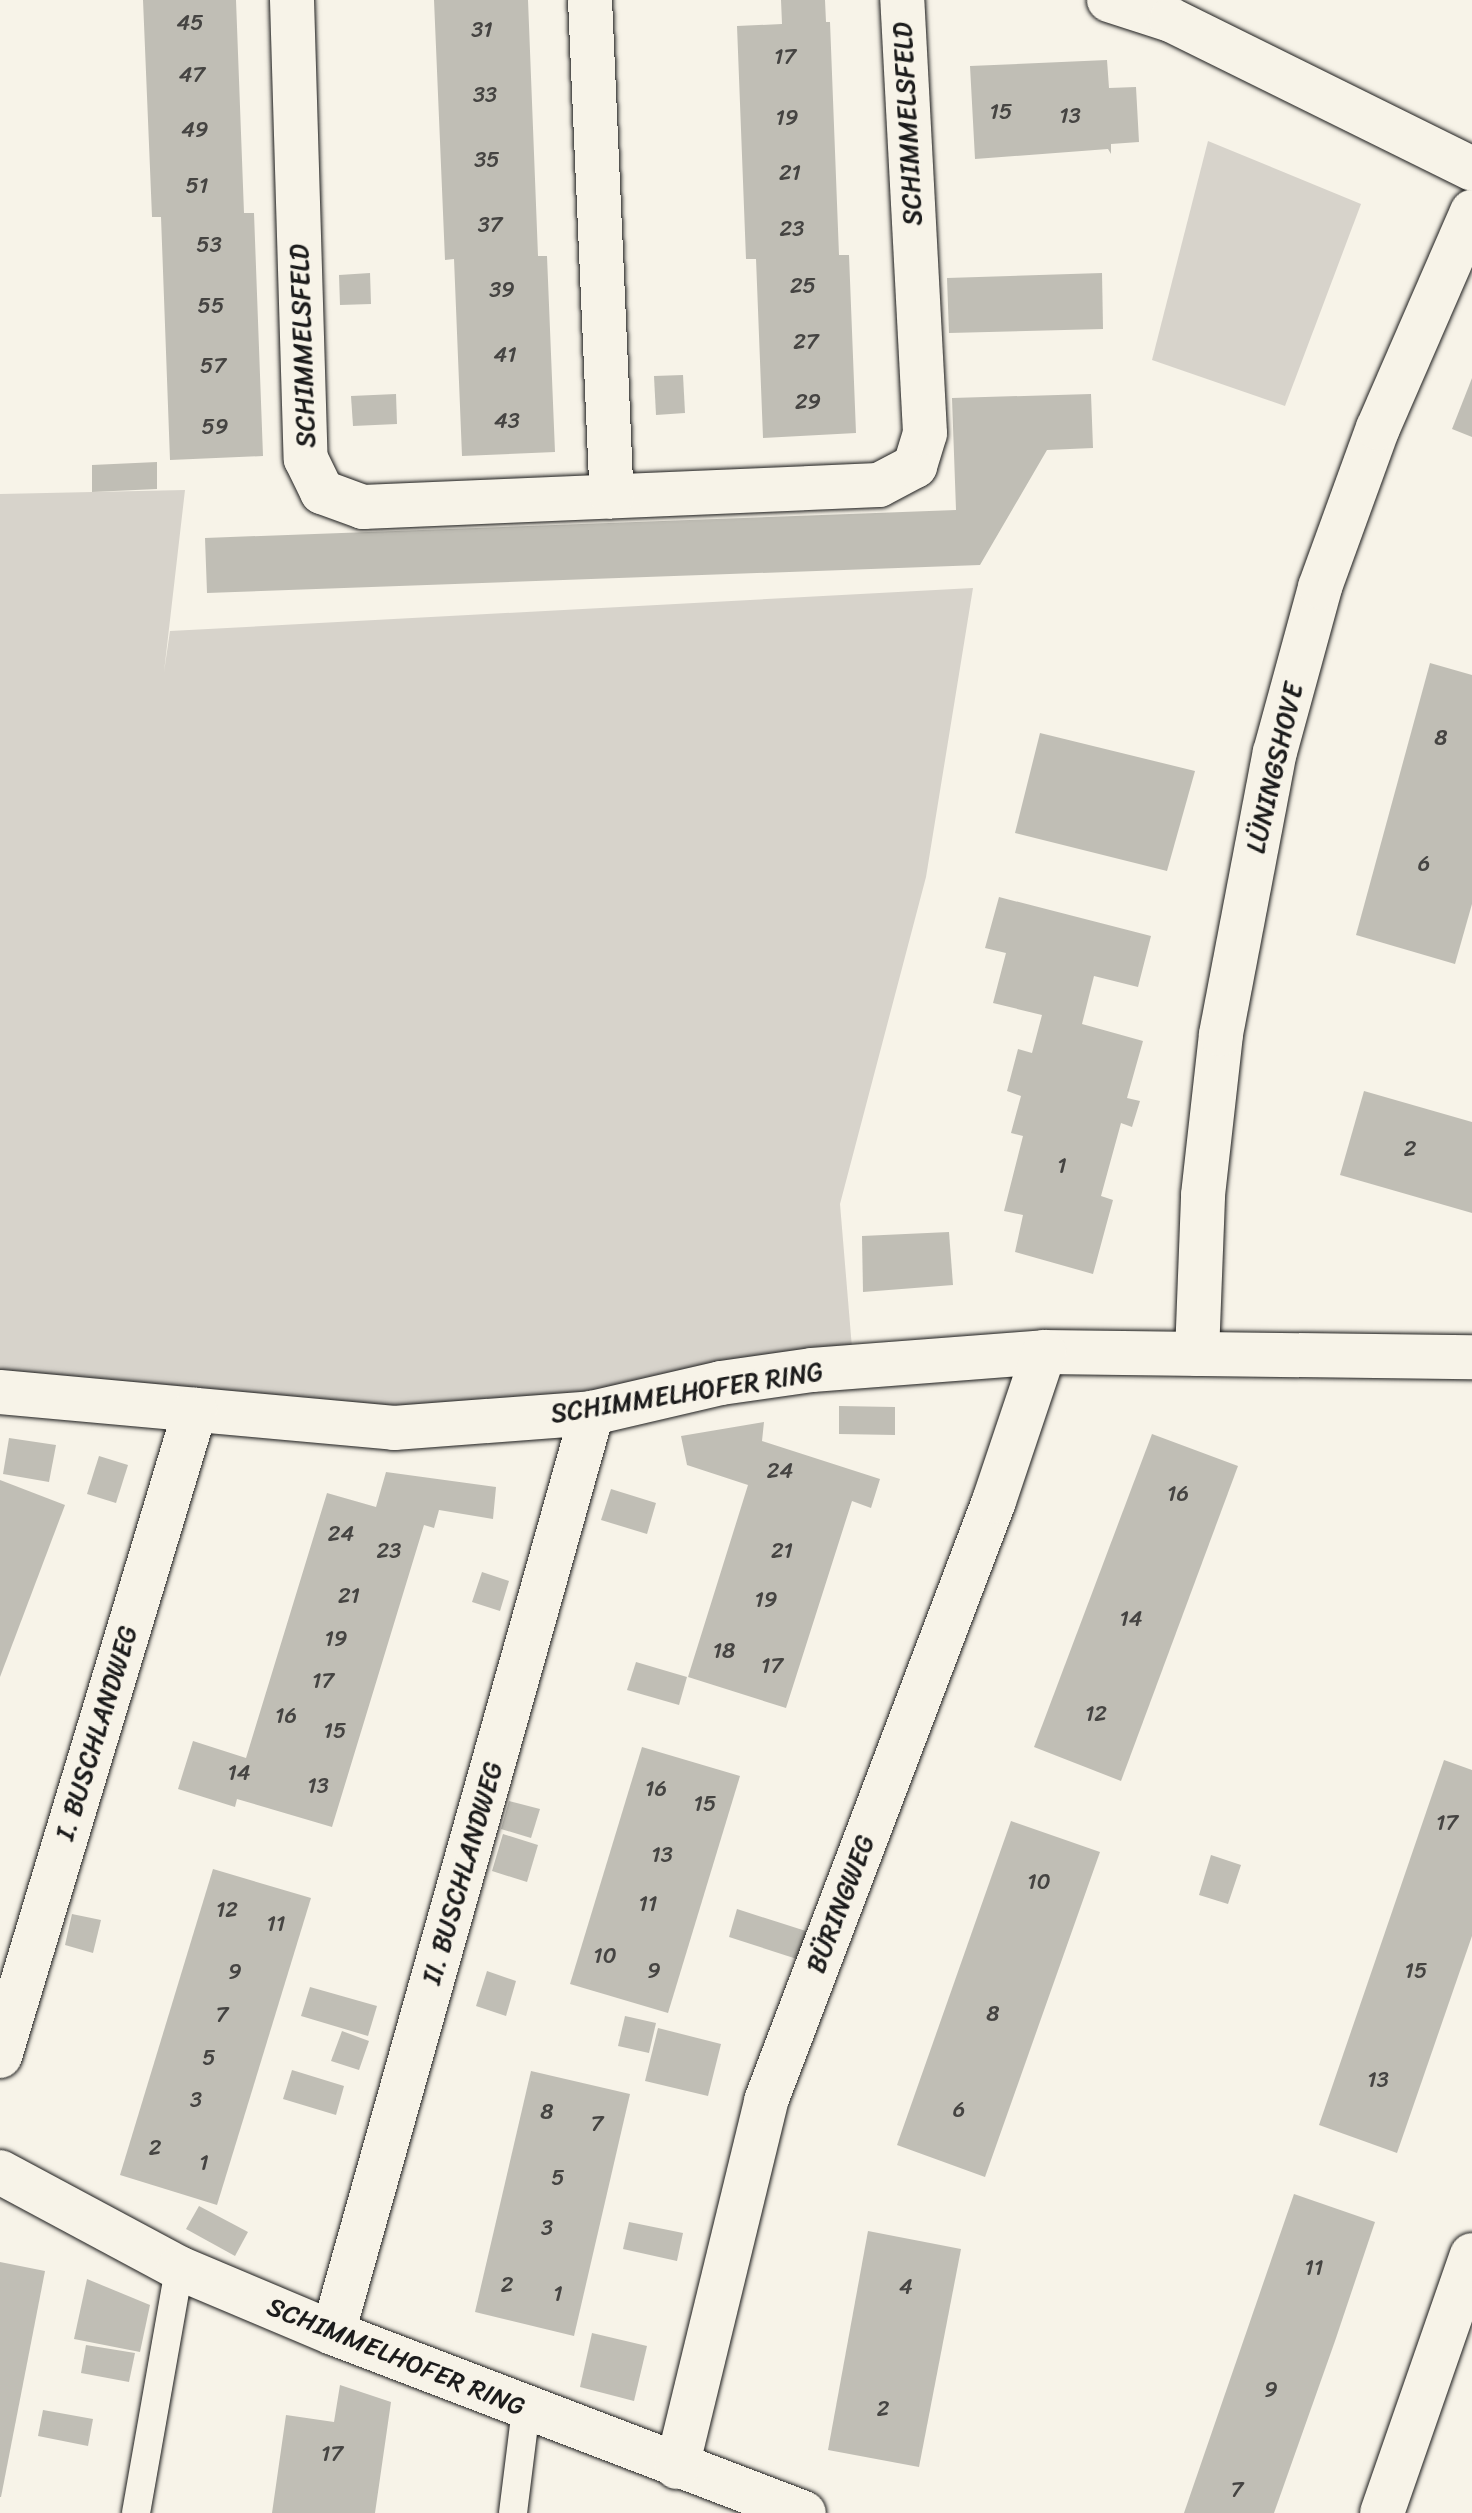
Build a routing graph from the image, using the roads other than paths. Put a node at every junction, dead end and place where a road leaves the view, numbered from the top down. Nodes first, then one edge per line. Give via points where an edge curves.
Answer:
1 (292, 0) edge
2 (590, 0) edge
3 (902, 0) edge
4 (1109, 0) edge
5 (1472, 169) edge
6 (1472, 212) edge
7 (612, 497) junction
8 (1044, 1352) junction
9 (1197, 1354) junction
10 (1472, 1357) edge
11 (0, 1392) edge
12 (195, 1410) junction
13 (592, 1413) junction
14 (0, 2056) edge
15 (0, 2172) edge
16 (1472, 2255) edge
17 (179, 2268) junction
18 (333, 2333) junction
19 (526, 2409) junction
20 (677, 2467) junction
21 (136, 2513) edge
22 (513, 2513) edge
23 (804, 2513) edge
24 (1382, 2513) edge

1 - 7 street, SCHIMMELSFELD via 306,459 322,492 363,507
2 - 7 street
3 - 7 street, SCHIMMELSFELD via 925,433 915,466 879,485
4 - 5 street via 1171,20
6 - 9 street, LÜNINGSHOVE via 1378,428 1325,573 1275,752 1221,1034 1203,1195
8 - 9 street, SCHIMMELHOFER RING
8 - 13 street, SCHIMMELHOFER RING via 812,1370 721,1383
8 - 20 street, BÜRINGWEG via 994,1501 766,2101
9 - 10 street, SCHIMMELHOFER RING
11 - 12 street, SCHIMMELHOFER RING
12 - 13 street, SCHIMMELHOFER RING via 394,1428
12 - 14 street, I. BUSCHLANDWEG
13 - 18 street, II. BUSCHLANDWEG
15 - 17 street, SCHIMMELHOFER RING
16 - 24 street
17 - 18 street, SCHIMMELHOFER RING
17 - 21 lane
18 - 19 street, SCHIMMELHOFER RING
19 - 20 street, SCHIMMELHOFER RING
19 - 22 lane
20 - 23 street, SCHIMMELHOFER RING

